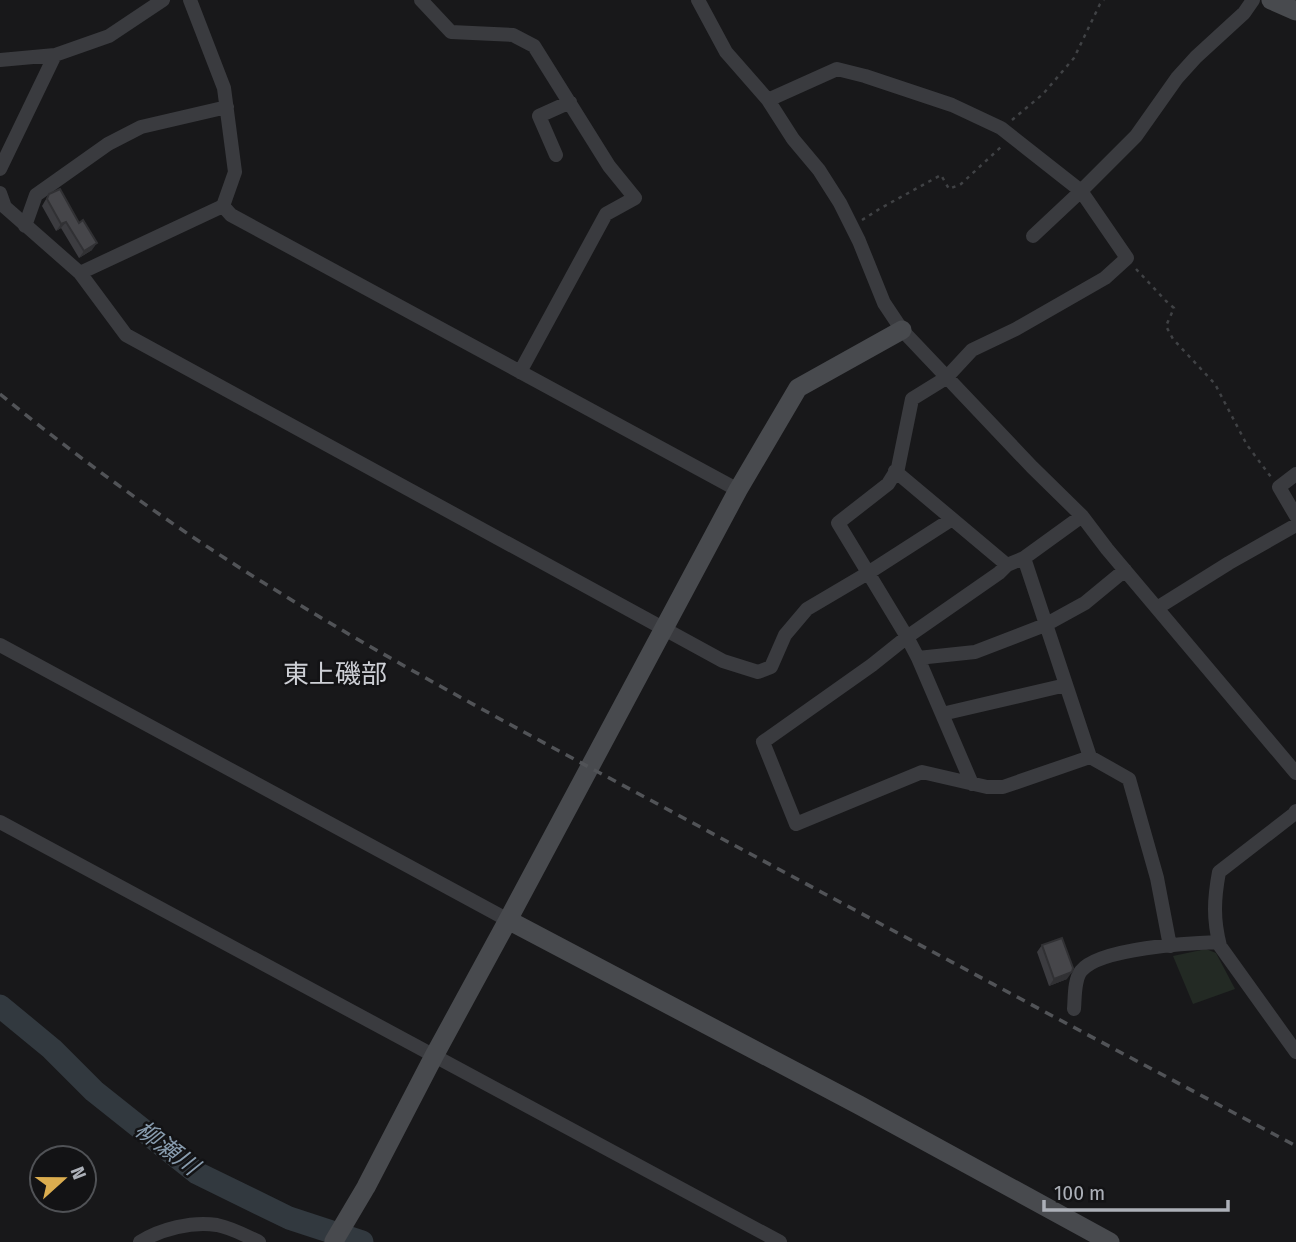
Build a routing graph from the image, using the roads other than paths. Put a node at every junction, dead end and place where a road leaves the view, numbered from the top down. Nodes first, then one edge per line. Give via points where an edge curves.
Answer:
1 (163, 0) edge
2 (190, 0) edge
3 (421, 0) edge
4 (698, 0) edge
5 (1253, 0) edge
6 (1271, 0) edge
7 (1296, 11) edge
8 (55, 55) junction
9 (0, 60) edge
10 (768, 100) junction
11 (570, 102) junction
12 (227, 107) junction
13 (556, 155) dead end
14 (0, 169) edge
15 (1082, 191) junction
16 (0, 193) edge
17 (223, 206) junction
18 (25, 226) junction
19 (1033, 236) dead end
20 (80, 273) junction
21 (902, 330) junction
22 (520, 372) junction
23 (946, 378) junction
24 (895, 471) junction
25 (1296, 474) edge
26 (738, 490) junction
27 (1082, 516) junction
28 (1296, 516) edge
29 (952, 519) junction
30 (1296, 526) edge
31 (1024, 558) junction
32 (1007, 565) junction
33 (1125, 570) junction
34 (868, 573) junction
35 (1157, 608) junction
36 (1045, 625) junction
37 (664, 628) junction
38 (907, 637) junction
39 (0, 645) edge
40 (918, 658) junction
41 (1066, 685) junction
42 (942, 714) junction
43 (1090, 757) junction
44 (1296, 773) edge
45 (972, 784) junction
46 (1296, 811) edge
47 (0, 822) edge
48 (1290, 822) edge
49 (508, 920) junction
50 (1219, 942) junction
51 (1170, 946) junction
52 (1074, 1009) dead end
53 (1296, 1052) edge
54 (434, 1056) junction
55 (140, 1242) edge
56 (259, 1242) edge
57 (334, 1242) edge
58 (780, 1242) edge
59 (1110, 1242) edge

1 - 8 street via 108,36
2 - 12 street
3 - 11 street via 451,32 513,35 534,46
4 - 10 street via 726,51
5 - 15 street via 1177,78 1136,136
6 - 7 street
8 - 9 street
8 - 14 street
10 - 15 street via 837,69 865,76 952,105 1007,133
10 - 21 street via 840,203 884,303
11 - 13 street via 539,116
11 - 22 street via 609,166 635,198 606,214
12 - 17 street via 235,172
12 - 18 street via 141,127 108,144 36,195
15 - 19 street
15 - 23 street via 1127,258 1105,278 972,350
16 - 18 street via 5,207
17 - 20 street
17 - 22 street via 231,215
18 - 20 street
20 - 37 street via 126,335
21 - 23 street
21 - 26 street via 798,387
22 - 26 street
23 - 24 street via 912,399
23 - 27 street
24 - 29 street
24 - 34 street via 888,484 838,523
25 - 28 street via 1279,487
26 - 37 street
27 - 31 street
27 - 33 street
29 - 32 street
29 - 34 street
30 - 35 street
31 - 32 street
31 - 36 street
32 - 38 street
33 - 35 street
33 - 36 street via 1085,603
34 - 37 street via 807,609 785,635 771,667 758,672 723,661
34 - 38 street
35 - 44 street
36 - 40 street via 975,652
36 - 41 street
37 - 49 street
38 - 40 street
38 - 45 street via 763,742 796,824 922,772
39 - 49 street
40 - 42 street
41 - 42 street
41 - 43 street
42 - 45 street
43 - 45 street via 1003,787
43 - 51 street via 1129,779 1157,878
46 - 48 street
47 - 54 street
48 - 50 street via 1219,872 1214,895
49 - 54 street
49 - 59 street
50 - 51 street
50 - 53 street
51 - 52 street via 1095,961 1081,971
54 - 57 street
54 - 58 street
55 - 56 street via 173,1228 215,1225

